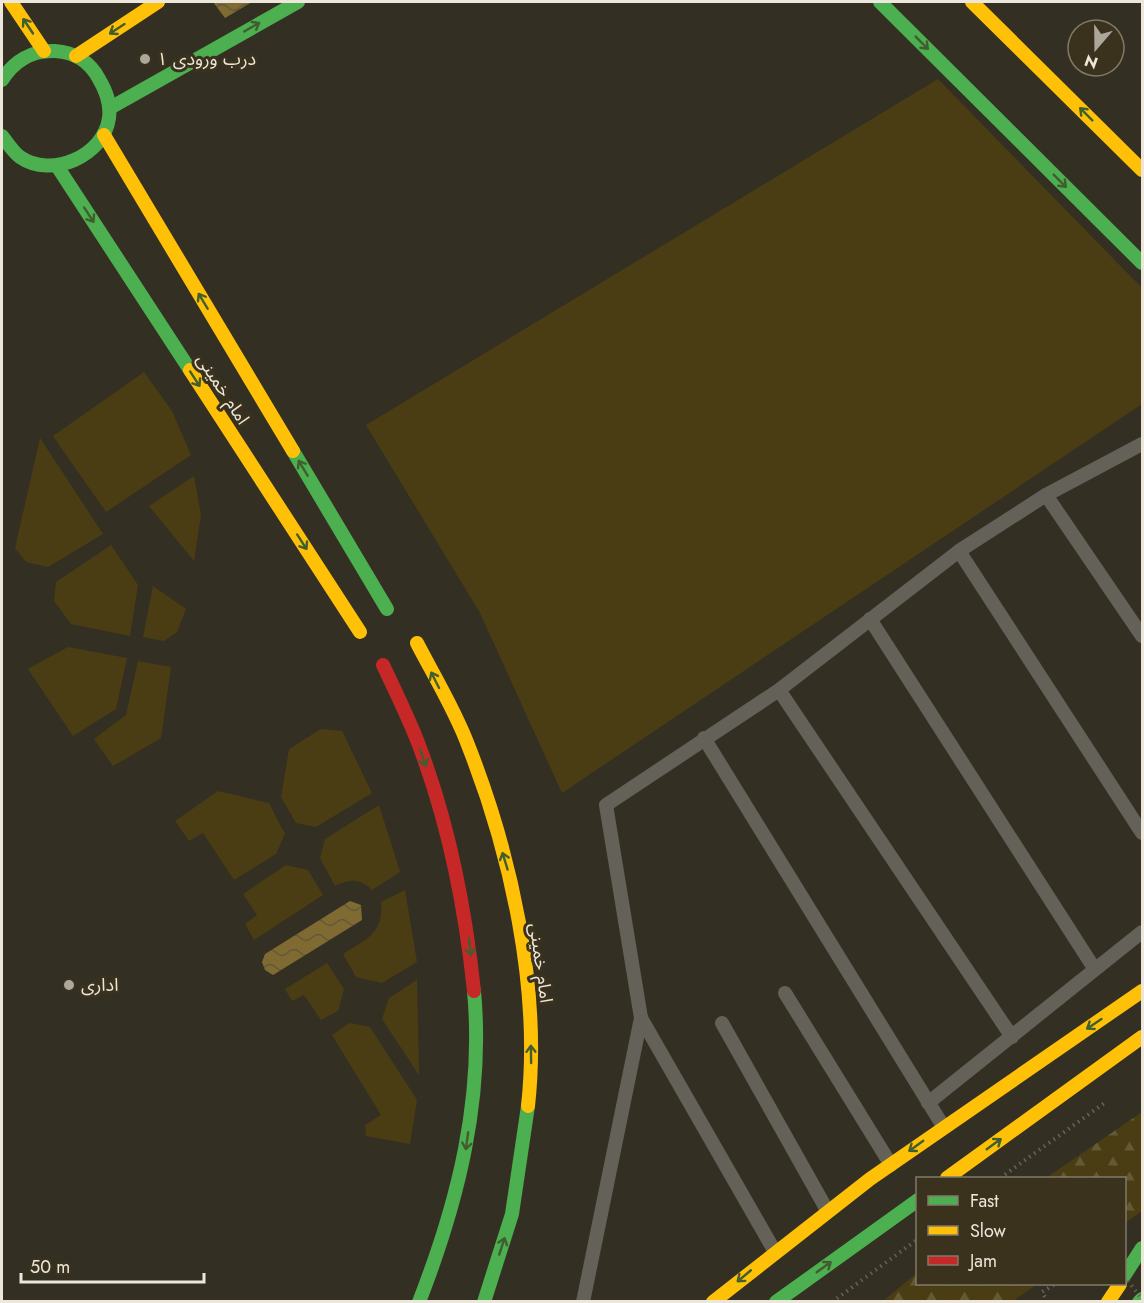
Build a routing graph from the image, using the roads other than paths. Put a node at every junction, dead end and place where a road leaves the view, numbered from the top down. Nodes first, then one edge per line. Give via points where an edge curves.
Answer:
1 (11, 2) edge
2 (158, 2) edge
3 (298, 2) edge
4 (880, 2) edge
5 (972, 2) edge
6 (44, 51) junction
7 (76, 56) junction
8 (3, 73) edge
9 (110, 108) junction
10 (104, 135) junction
11 (2, 136) edge
12 (57, 166) junction
13 (1143, 170) edge
14 (1143, 263) edge
15 (1143, 444) edge
16 (1046, 495) junction
17 (959, 551) junction
18 (387, 609) junction
19 (404, 613) dead end
20 (870, 619) junction
21 (415, 626) dead end
22 (360, 632) junction
23 (1143, 636) edge
24 (417, 643) junction
25 (361, 646) dead end
26 (370, 659) dead end
27 (383, 665) junction
28 (780, 690) junction
29 (704, 738) junction
30 (1143, 833) edge
31 (1143, 932) edge
32 (1094, 968) junction
33 (1143, 991) edge
34 (785, 993) dead end
35 (641, 1018) junction
36 (722, 1023) dead end
37 (1012, 1037) junction
38 (1143, 1037) edge
39 (928, 1103) junction
40 (943, 1126) junction
41 (891, 1165) junction
42 (949, 1177) edge
43 (916, 1201) edge
44 (827, 1210) junction
45 (1143, 1248) edge
46 (774, 1250) junction
47 (1126, 1274) edge
48 (1119, 1285) edge
49 (419, 1302) edge
50 (484, 1302) edge
51 (583, 1302) edge
52 (713, 1302) edge
53 (776, 1302) edge
54 (1108, 1302) edge

6 -> 1 street
2 -> 7 street
9 -> 3 street
4 -> 14 street
13 -> 5 street
6 - 7 street
6 - 8 street via 30,54
7 - 9 street via 101,77
9 - 10 street
10 - 12 street via 76,162
18 -> 10 street, امام خمینی
11 - 12 street via 20,157 37,165
12 -> 22 street, امام خمینی
15 - 16 lane
16 - 17 lane
16 - 23 lane
17 - 20 lane
17 - 30 lane
18 - 19 street
18 - 22 street via 370,615
20 - 28 lane
20 - 32 lane
21 - 24 street
22 - 25 street
24 - 27 street via 405,661
50 -> 24 street, امام خمینی via 512,1214 525,1143 531,1081 530,986 508,870 468,744
26 - 27 street
27 -> 49 street via 422,751 448,838 463,895 475,1003 475,1074 467,1146 442,1243
28 - 29 lane
28 - 37 lane
29 - 35 lane via 606,805
29 - 39 lane
31 - 32 lane
32 - 37 lane
33 -> 40 street
34 - 41 lane
35 - 46 lane
35 - 51 lane
36 - 44 lane
37 - 39 lane
42 -> 38 street
39 - 40 lane
40 -> 41 street
41 - 44 street
53 -> 43 street
44 - 46 street
45 - 47 street
46 -> 52 street
48 - 54 street

